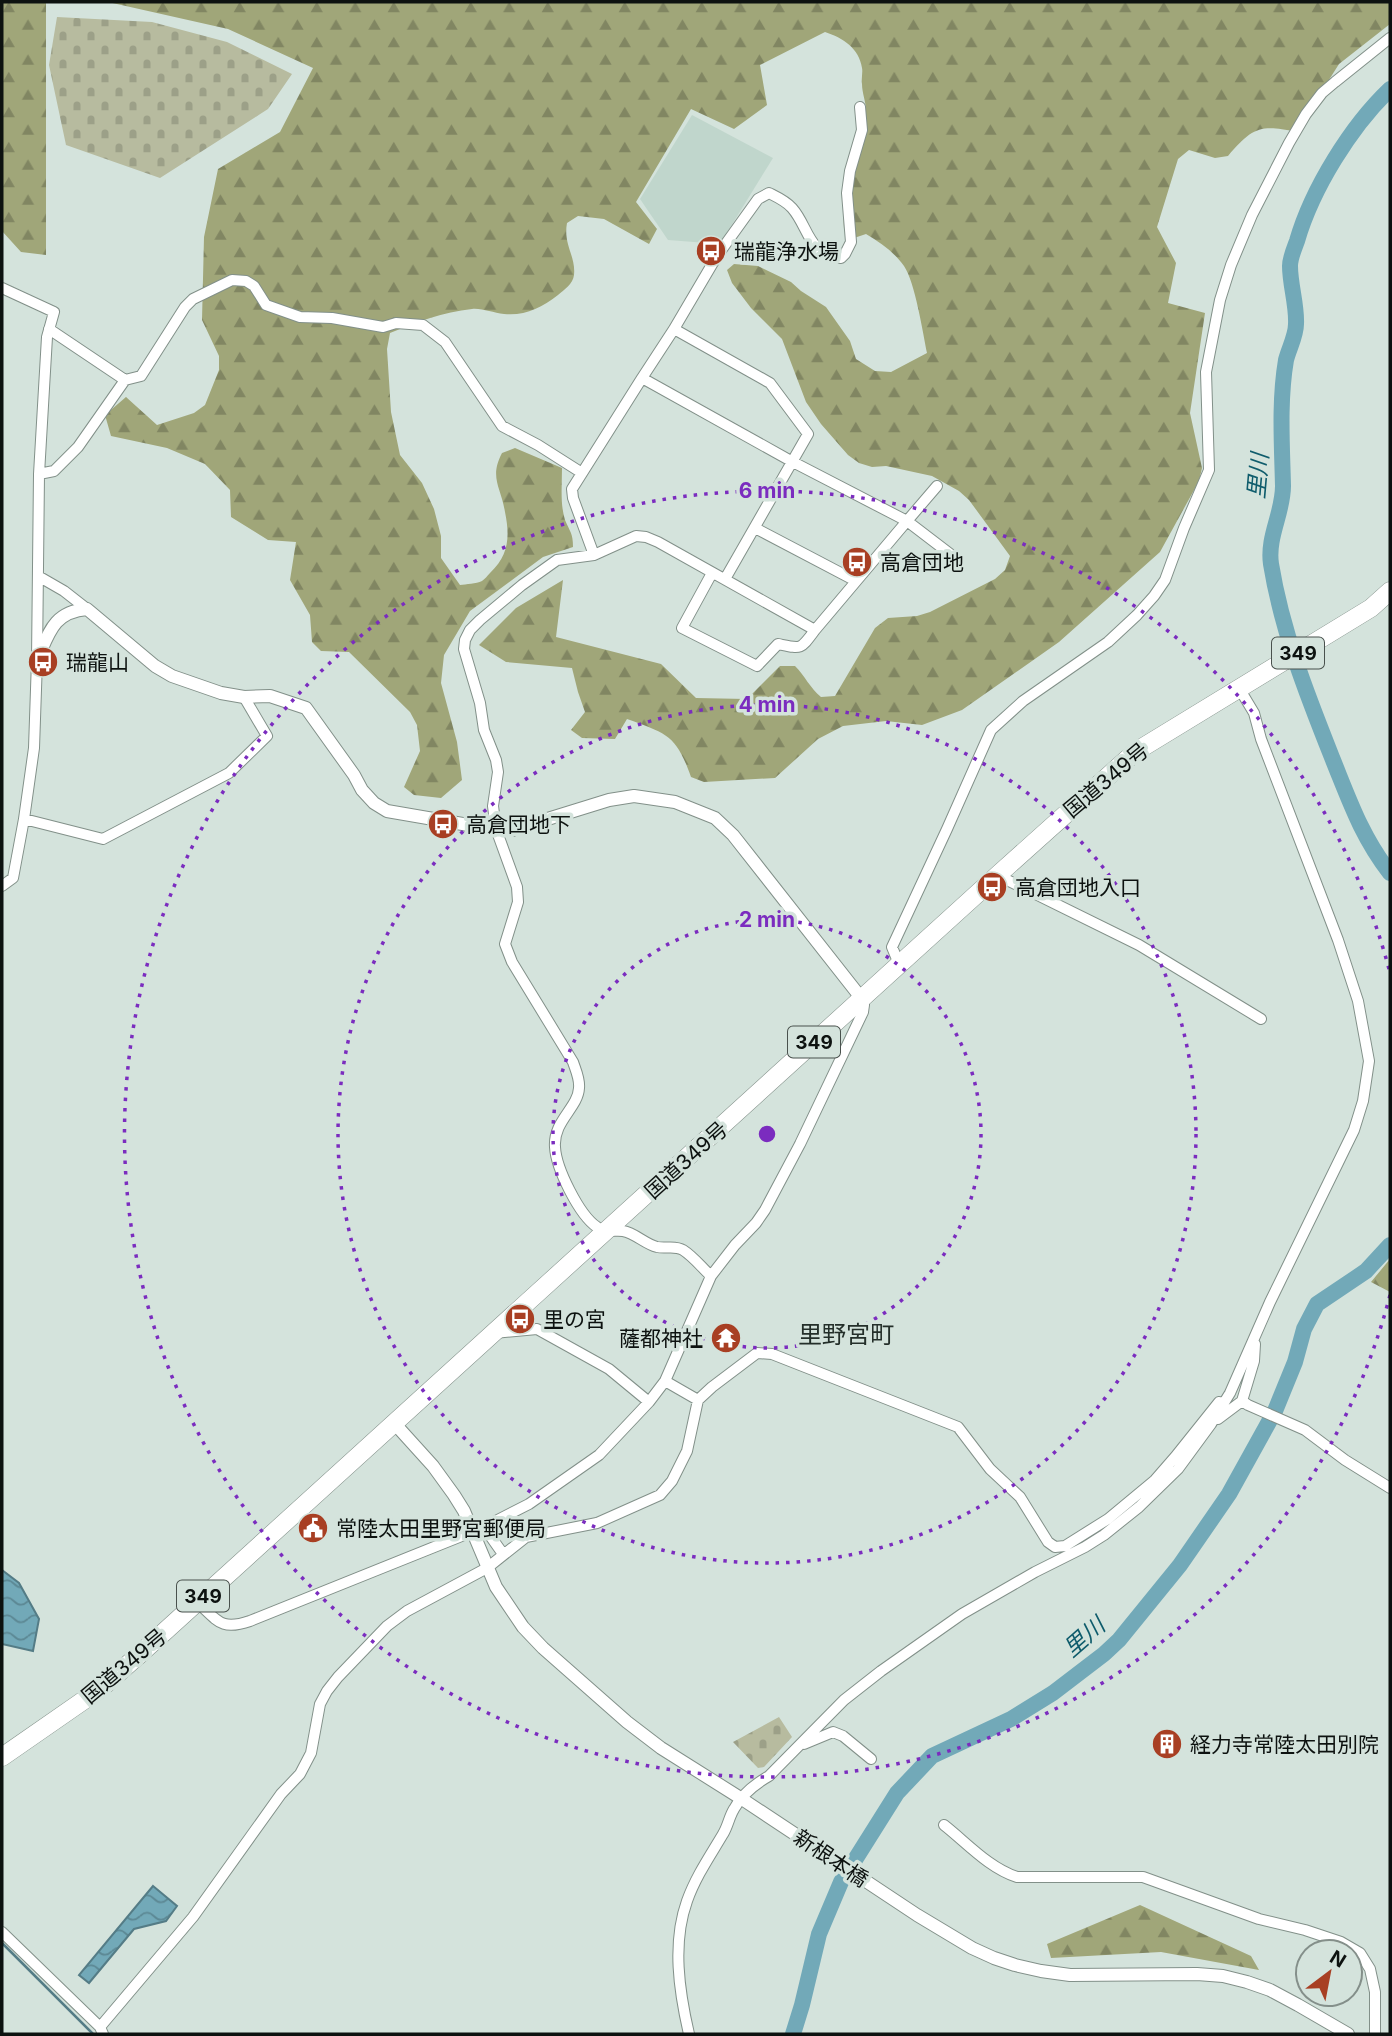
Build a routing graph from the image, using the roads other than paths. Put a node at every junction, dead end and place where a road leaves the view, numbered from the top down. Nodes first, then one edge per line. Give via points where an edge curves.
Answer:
1 (1390, 38) edge
2 (860, 107) dead end
3 (2, 288) edge
4 (49, 329) junction
5 (674, 329) junction
6 (642, 378) junction
7 (125, 380) junction
8 (791, 461) junction
9 (582, 473) junction
10 (39, 474) junction
11 (937, 486) dead end
12 (907, 521) junction
13 (755, 528) junction
14 (594, 555) junction
15 (958, 561) dead end
16 (712, 573) junction
17 (38, 576) junction
18 (725, 579) junction
19 (856, 581) junction
20 (1390, 592) edge
21 (87, 609) junction
22 (815, 630) junction
23 (37, 660) junction
24 (1244, 685) junction
25 (244, 697) junction
26 (24, 819) junction
27 (496, 829) junction
28 (1000, 873) junction
29 (2, 886) edge
30 (899, 964) junction
31 (862, 999) junction
32 (1261, 1018) dead end
33 (607, 1231) junction
34 (712, 1276) junction
35 (494, 1333) junction
36 (1256, 1334) junction
37 (665, 1381) junction
38 (1233, 1388) junction
39 (698, 1401) junction
40 (649, 1402) junction
41 (1245, 1403) junction
42 (395, 1424) junction
43 (1211, 1424) junction
44 (1390, 1488) edge
45 (478, 1529) junction
46 (1100, 1538) junction
47 (1065, 1546) junction
48 (503, 1553) junction
49 (487, 1568) junction
50 (197, 1602) junction
51 (800, 1746) junction
52 (2, 1757) edge
53 (871, 1759) dead end
54 (744, 1800) junction
55 (944, 1825) dead end
56 (2, 1933) edge
57 (102, 2031) edge
58 (689, 2034) edge
59 (1348, 2034) edge
60 (1375, 2034) edge

1 - 30 street via 1328,88 1306,114 1231,265 1206,372 1209,470 1165,580 1108,642 1023,701 990,730 892,947
2 - 5 street via 862,130 847,192 851,242 845,254 831,257 818,248 789,204 769,193 758,199 717,256
3 - 4 street via 54,312
4 - 7 street
4 - 10 street
5 - 6 street
5 - 8 street via 770,383 808,434
6 - 8 street
6 - 9 street
7 - 9 street via 141,376 193,299 232,279 246,281 266,305 300,317 383,327 423,325 445,342 502,426
7 - 10 street via 78,447 54,471
8 - 12 street
8 - 13 street
9 - 14 street via 572,489 573,498
10 - 17 street
11 - 12 street
12 - 15 street
12 - 19 street
13 - 18 street
13 - 19 street
14 - 16 street via 636,536 646,537
14 - 27 street via 557,559 480,620 465,640 498,772 493,806
16 - 18 street
16 - 22 street via 682,628 757,666 778,644 797,648
17 - 21 street
17 - 23 street
18 - 22 street
19 - 22 street
20 - 24 highway, 国道349号 / 349
21 - 23 street via 75,610 55,622
21 - 25 street via 172,676
23 - 26 street via 34,748
24 - 28 highway, 国道349号 / 349 via 1135,752
24 - 36 street via 1338,940 1358,1001 1369,1061 1354,1130
25 - 26 street via 267,736 229,773 103,839
25 - 27 street via 270,696 306,708 362,790 387,811
26 - 29 street via 13,878
27 - 31 street via 512,830 634,796 675,802 716,818
27 - 33 street via 517,887 518,902 505,944 578,1077 576,1099 557,1131 558,1163 582,1210
28 - 30 highway, 国道349号 / 349
28 - 32 street via 1139,945
30 - 31 highway, 国道349号 / 349
31 - 33 highway, 国道349号 / 349
31 - 34 street via 863,1012 765,1210
33 - 34 street via 624,1231 657,1247 682,1249
33 - 35 highway, 国道349号 / 349
34 - 37 street
35 - 40 street via 537,1329 609,1370
35 - 42 highway, 国道349号 / 349
36 - 38 street
36 - 41 street
37 - 39 street
37 - 40 street
38 - 43 street
38 - 47 street via 1155,1480 1108,1519
39 - 47 street via 757,1353 772,1354 958,1427 990,1469 1020,1497 1048,1542
39 - 48 street via 687,1451 660,1495 597,1523 526,1537
40 - 45 street via 599,1455 529,1504
41 - 43 street
41 - 44 street via 1306,1430
42 - 45 street, 新根本橋 via 433,1466
42 - 50 highway, 国道349号 / 349
43 - 46 street via 1156,1492
45 - 48 street
45 - 49 street, 新根本橋
45 - 50 street via 236,1626 216,1620
46 - 47 street
46 - 51 street via 926,1637 844,1700
48 - 49 street
49 - 54 street, 新根本橋 via 523,1627 562,1665 661,1748
49 - 57 street via 407,1611 338,1677 320,1704 310,1752 300,1774
50 - 52 highway, 国道349号 / 349 via 100,1689
51 - 53 street via 833,1732
51 - 54 street
54 - 58 street via 734,1807 697,1878 680,1924 680,1975
54 - 59 street, 新根本橋 via 917,1915 994,1958 1070,1975 1223,1976 1270,1990
55 - 60 street via 1006,1874 1143,1877 1259,1919 1341,1942 1360,1953 1370,1969 1376,1992
56 - 57 street

